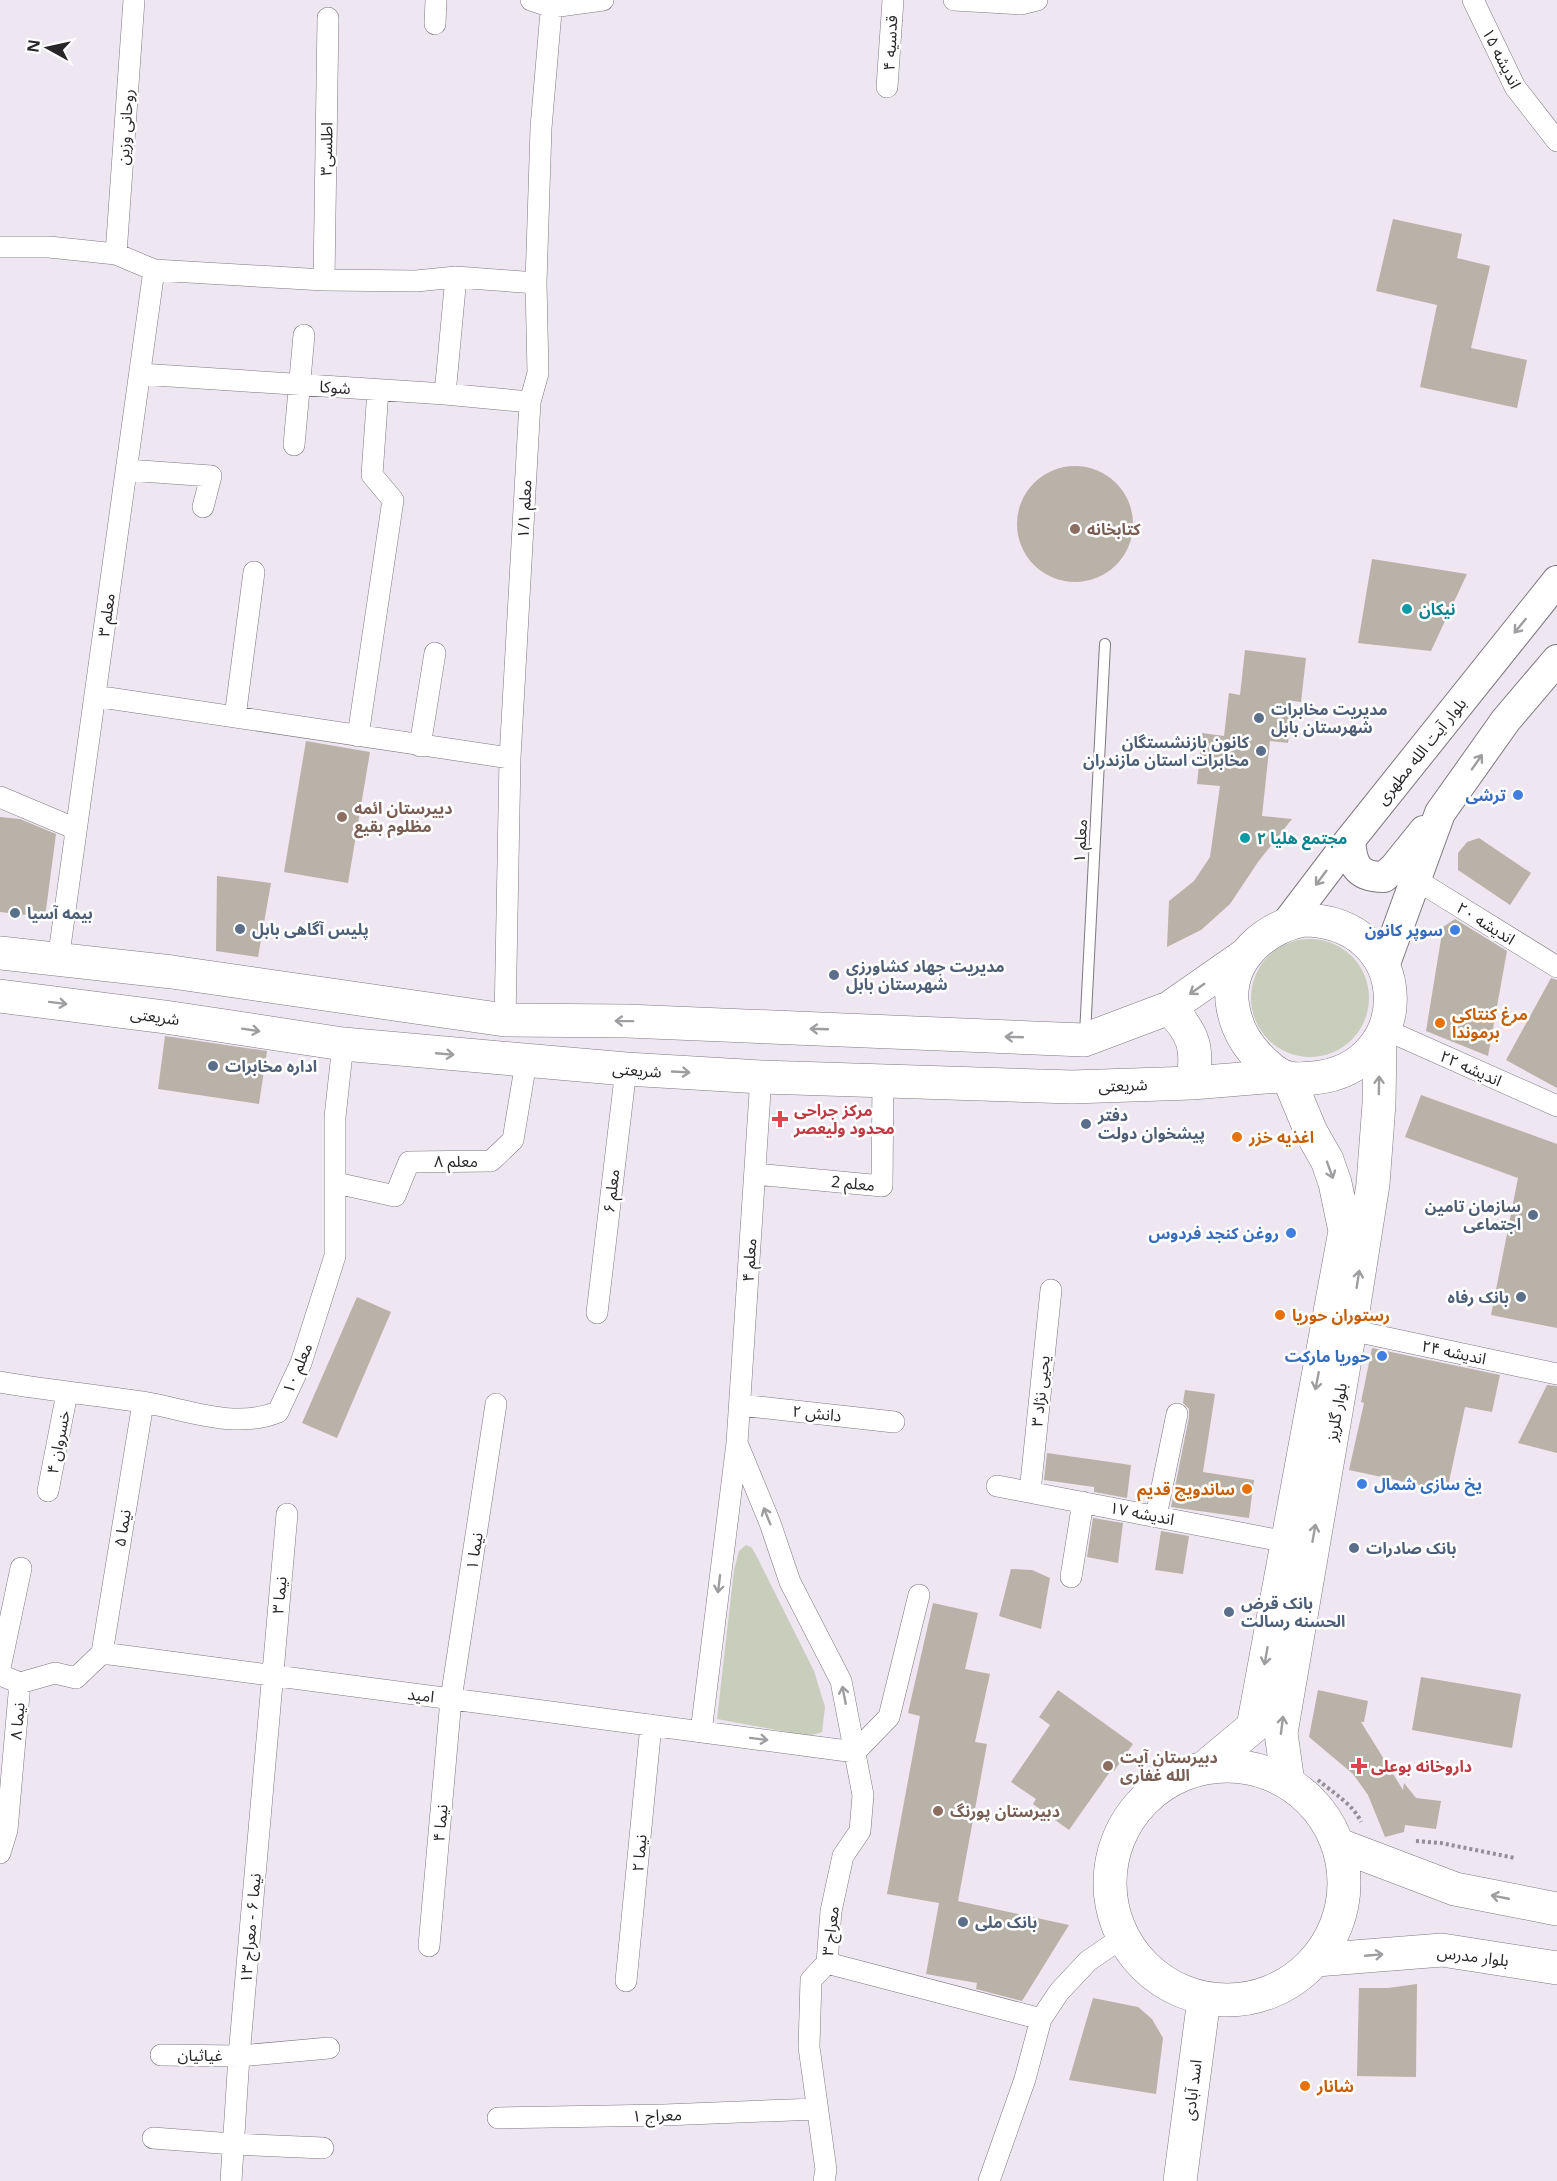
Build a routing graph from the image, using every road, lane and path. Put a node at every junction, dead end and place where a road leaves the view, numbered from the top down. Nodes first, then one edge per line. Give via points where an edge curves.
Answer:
1 (134, 0) edge
2 (436, 0) edge
3 (531, 0) edge
4 (603, 0) edge
5 (893, 0) edge
6 (954, 0) edge
7 (1037, 0) edge
8 (1473, 0) edge
9 (552, 3) edge
10 (328, 18) dead end
11 (435, 24) dead end
12 (888, 87) dead end
13 (1557, 141) edge
14 (0, 247) edge
15 (116, 254) junction
16 (154, 270) junction
17 (456, 277) junction
18 (324, 280) junction
19 (536, 283) junction
20 (304, 335) dead end
21 (140, 374) junction
22 (300, 385) junction
23 (378, 390) junction
24 (445, 394) junction
25 (530, 402) junction
26 (294, 445) dead end
27 (127, 470) junction
28 (203, 507) dead end
29 (254, 572) dead end
30 (1557, 581) edge
31 (1106, 644) dead end
32 (435, 652) dead end
33 (1557, 660) edge
34 (95, 696) junction
35 (235, 717) junction
36 (358, 736) junction
37 (420, 746) junction
38 (510, 758) junction
39 (0, 797) edge
40 (1440, 813) junction
41 (76, 829) junction
42 (1350, 840) junction
43 (1415, 879) junction
44 (1287, 923) junction
45 (0, 953) edge
46 (1245, 955) junction
47 (58, 961) junction
48 (1384, 966) junction
49 (1557, 967) edge
50 (172, 972) junction
51 (0, 996) edge
52 (1169, 1008) junction
53 (165, 1017) junction
54 (505, 1020) junction
55 (1382, 1034) junction
56 (1084, 1040) junction
57 (343, 1044) junction
58 (526, 1062) junction
59 (626, 1069) junction
60 (761, 1077) junction
61 (1283, 1077) junction
62 (883, 1080) junction
63 (1192, 1083) junction
64 (1557, 1106) edge
65 (755, 1174) junction
66 (336, 1183) junction
67 (1051, 1290) dead end
68 (597, 1313) dead end
69 (1350, 1330) junction
70 (1557, 1374) edge
71 (0, 1382) edge
72 (67, 1393) junction
73 (143, 1402) junction
74 (496, 1404) dead end
75 (740, 1405) junction
76 (1177, 1414) dead end
77 (894, 1422) dead end
78 (737, 1443) junction
79 (997, 1486) dead end
80 (48, 1491) dead end
81 (1030, 1492) junction
82 (1083, 1502) junction
83 (287, 1514) dead end
84 (1156, 1516) junction
85 (1287, 1542) junction
86 (21, 1568) dead end
87 (1071, 1577) dead end
88 (919, 1595) dead end
89 (102, 1653) junction
90 (0, 1668) edge
91 (0, 1675) edge
92 (272, 1676) junction
93 (20, 1683) junction
94 (452, 1699) junction
95 (651, 1725) junction
96 (700, 1732) junction
97 (855, 1752) junction
98 (1206, 1766) junction
99 (1302, 1781) junction
100 (1339, 1845) junction
101 (0, 1853) edge
102 (1371, 1856) junction
103 (1515, 1857) dead end
104 (1557, 1909) edge
105 (1123, 1937) junction
106 (429, 1946) dead end
107 (1316, 1960) junction
108 (827, 1963) junction
109 (1557, 1968) edge
110 (626, 1981) dead end
111 (1204, 1999) junction
112 (1041, 2019) junction
113 (329, 2048) dead end
114 (161, 2055) dead end
115 (239, 2056) junction
116 (816, 2109) junction
117 (498, 2118) dead end
118 (153, 2138) dead end
119 (233, 2144) junction
120 (323, 2148) dead end
121 (231, 2181) edge
122 (824, 2181) edge
123 (988, 2181) edge
124 (1180, 2181) edge

1 - 15 street, روحانی وزین
2 - 11 street
3 - 9 street
4 - 9 street
5 - 12 street, قدسیه ۴
6 - 7 street
8 - 13 street, اندیشه ۱۵ via 1515,87
9 - 19 street, معلم ۱/۱ via 541,128
10 - 18 street, اطلسی۳
14 - 15 street
15 - 16 street
16 - 18 street
16 - 21 street, معلم ۳
17 - 18 street via 416,281
17 - 19 street
17 - 24 street
19 - 25 street, معلم ۱/۱ via 538,373
20 - 22 street
21 - 22 street, شوکا
21 - 27 street, معلم ۳
22 - 23 street, شوکا
22 - 26 street
23 - 24 street, شوکا
23 - 36 street via 372,475 393,500
24 - 25 street, شوکا
25 - 38 street, معلم ۱/۱
27 - 28 street via 211,476
27 - 34 street, معلم ۳
29 - 35 street
30 -> 42 main road, بلوار آیت الله مطهری
31 - 56 lane, معلم ۱
32 - 37 street
40 -> 33 main road via 1506,720
34 - 35 street
34 - 41 street, معلم ۳
35 - 36 street
36 - 37 street
37 - 38 street
38 - 54 street, معلم ۱/۱
39 - 41 street
40 - 42 main road via 1384,877 1371,877 1358,870
40 - 43 main road
41 - 47 street, معلم ۳
42 -> 44 main road, بلوار آیت الله مطهری
43 - 48 main road
43 - 49 street, اندیشه ۲۰
44 - 46 main road via 1256,941
44 - 48 main road via 1336,923 1364,940
45 - 47 main road
46 -> 52 main road
46 - 61 main road via 1235,975 1234,1019 1257,1057
47 - 50 main road
48 - 55 main road via 1390,1009
50 - 53 main road
50 - 54 main road
51 -> 53 main road, شریعتی
52 - 56 main road
52 - 63 main road via 1184,1023 1193,1041 1196,1062
53 -> 57 main road, شریعتی
56 -> 54 main road via 627,1021
55 - 61 main road via 1367,1055 1350,1068 1331,1076
55 - 64 street, اندیشه ۲۲
69 -> 55 main road, بلوار گلریز via 1373,1184
57 -> 58 main road, شریعتی
57 - 66 street, معلم ۱۰ via 336,1117
58 - 59 main road, شریعتی
58 - 66 street, معلم ۸ via 513,1140 491,1161 409,1162 395,1196
59 -> 60 main road, شریعتی
59 - 68 street, معلم ۶
60 - 62 main road, شریعتی
60 - 65 street, معلم ۴
61 - 63 main road, شریعتی
61 -> 85 main road, بلوار گلریز via 1327,1160 1345,1231
62 - 63 main road, شریعتی via 1072,1087
62 - 65 street, معلم 2 via 882,1186
65 - 75 street, معلم ۴
66 - 73 street, معلم ۱۰ via 335,1256 301,1362 278,1412 262,1418 223,1419
67 - 81 street, یحیی نژاد ۳
69 - 70 street, اندیشه ۲۴
99 -> 69 main road, بلوار گلریز via 1281,1733
71 - 72 street, معلم ۱۰
72 - 73 street, معلم ۱۰
72 - 80 street, خسروان ۴
73 - 89 street, نیما ۵
74 - 94 street, نیما ۱
75 - 77 street, دانش ۲
75 - 78 street, معلم ۴
76 - 84 street
78 -> 96 street, معلم ۴
97 -> 78 street, معراج ۳ via 841,1681 790,1582
79 - 81 street, اندیشه ۱۷
81 - 82 street, اندیشه ۱۷
82 - 84 street, اندیشه ۱۷
82 - 87 street
83 - 92 street, نیما ۳
84 - 85 street, اندیشه ۱۷
85 -> 98 main road, بلوار گلریز via 1253,1727
86 - 90 street
88 - 97 street via 889,1717
89 - 92 street, امید
89 - 93 street via 76,1678 55,1672
91 - 93 street
92 - 94 street, امید
92 - 115 street, نیما ۶ - معراج ۱۳
93 - 101 street, نیما ۸ via 7,1830
94 - 95 street, امید
94 - 106 street, نیما ۴
95 - 96 street, امید
95 - 110 street, نیما ۲
96 -> 97 street, امید
97 - 108 street, معراج ۳ via 863,1795 860,1831 843,1856 831,1911
98 - 99 main road via 1239,1765
98 - 105 main road via 1173,1778 1147,1796 1126,1821 1114,1851 1109,1883 1114,1915
99 - 100 main road via 1301,1791 1324,1815
99 - 102 path via 1359,1816
100 - 102 main road
100 - 107 main road via 1345,1875 1343,1906 1333,1935
102 - 103 path via 1407,1841 1441,1843
104 -> 102 main road via 1455,1889
105 - 111 main road via 1147,1970 1173,1988
105 - 112 street via 1088,1960
107 -> 109 main road, بلوار مدرس via 1442,1950
107 - 111 main road via 1293,1981 1265,1995 1235,2001
108 - 112 street
108 - 116 street, معراج ۳ via 811,1980 808,2047
111 - 124 main road, اسد آبادی
112 - 123 street via 1025,2079
113 - 115 street, غیاثیان
114 - 115 street, غیاثیان
115 - 119 street, نیما ۶ - معراج ۱۳
116 - 117 street, معراج ۱
116 - 122 street, معراج ۳ via 826,2170
118 - 119 street
119 - 120 street
119 - 121 street, نیما ۶ - معراج ۱۳

